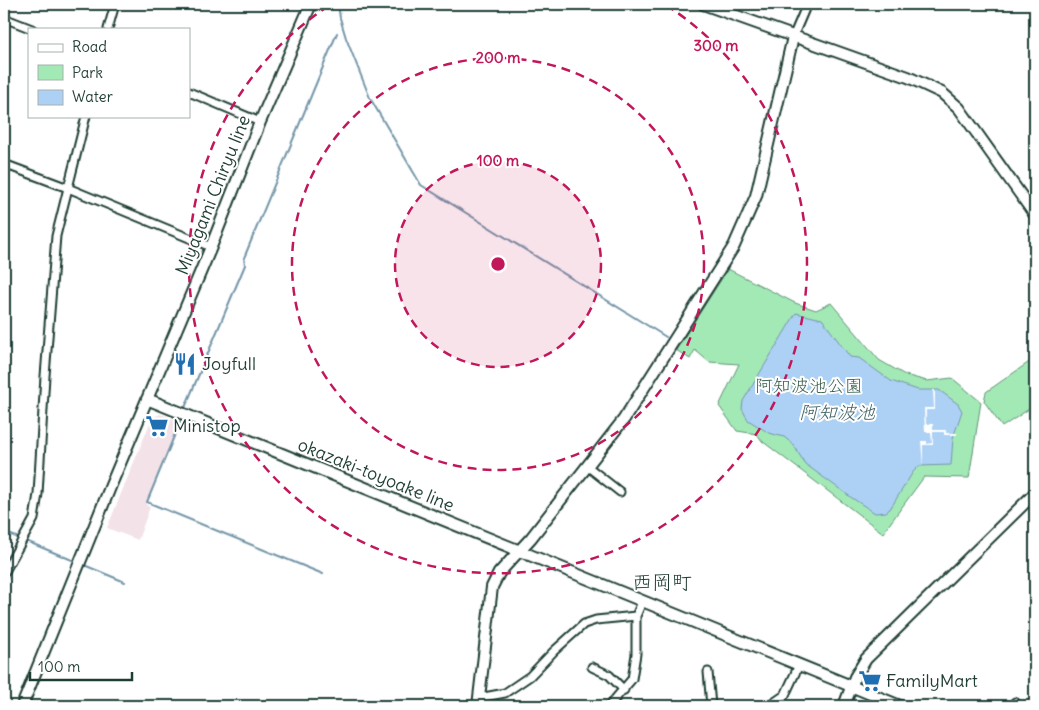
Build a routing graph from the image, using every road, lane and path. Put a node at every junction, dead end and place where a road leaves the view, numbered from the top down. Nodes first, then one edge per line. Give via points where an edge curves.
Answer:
1 (115, 4) edge
2 (311, 4) edge
3 (704, 4) edge
4 (807, 4) edge
5 (4, 18) edge
6 (29, 28) edge
7 (108, 28) edge
8 (793, 37) junction
9 (190, 92) edge
10 (86, 118) edge
11 (260, 122) junction
12 (4, 164) edge
13 (68, 188) junction
14 (1035, 215) edge
15 (211, 248) junction
16 (147, 399) junction
17 (587, 466) junction
18 (620, 492) dead end
19 (1035, 493) edge
20 (519, 552) junction
21 (4, 573) edge
22 (642, 602) junction
23 (636, 616) junction
24 (799, 665) junction
25 (592, 667) dead end
26 (708, 672) dead end
27 (851, 687) junction
28 (624, 690) junction
29 (478, 701) edge
30 (22, 706) edge
31 (609, 706) edge
32 (711, 706) edge
33 (769, 706) edge
34 (844, 706) edge
35 (896, 706) edge

1 - 7 street
2 - 11 main road, Miyagami Chiryu line
3 - 8 main road
4 - 8 street
5 - 6 street
8 - 14 main road via 908,77 942,93 959,108
8 - 17 main road via 756,196 744,226 624,419
9 - 11 street
10 - 13 street
11 - 15 main road, Miyagami Chiryu line
12 - 13 street
13 - 15 street
13 - 21 street via 56,236 34,519
15 - 16 main road, Miyagami Chiryu line
16 - 20 main road, okazaki-toyoake line
16 - 30 main road
17 - 18 street
17 - 20 main road
19 - 27 main road via 866,659
20 - 22 main road, okazaki-toyoake line
20 - 29 main road via 499,574 492,588
22 - 23 street
22 - 24 main road, okazaki-toyoake line
23 - 28 street via 632,679
23 - 29 street via 584,624 518,685
24 - 27 main road, okazaki-toyoake line
24 - 33 street via 786,696
25 - 28 street via 609,675
26 - 32 street
27 - 34 main road
27 - 35 main road, okazaki-toyoake line
28 - 31 street

